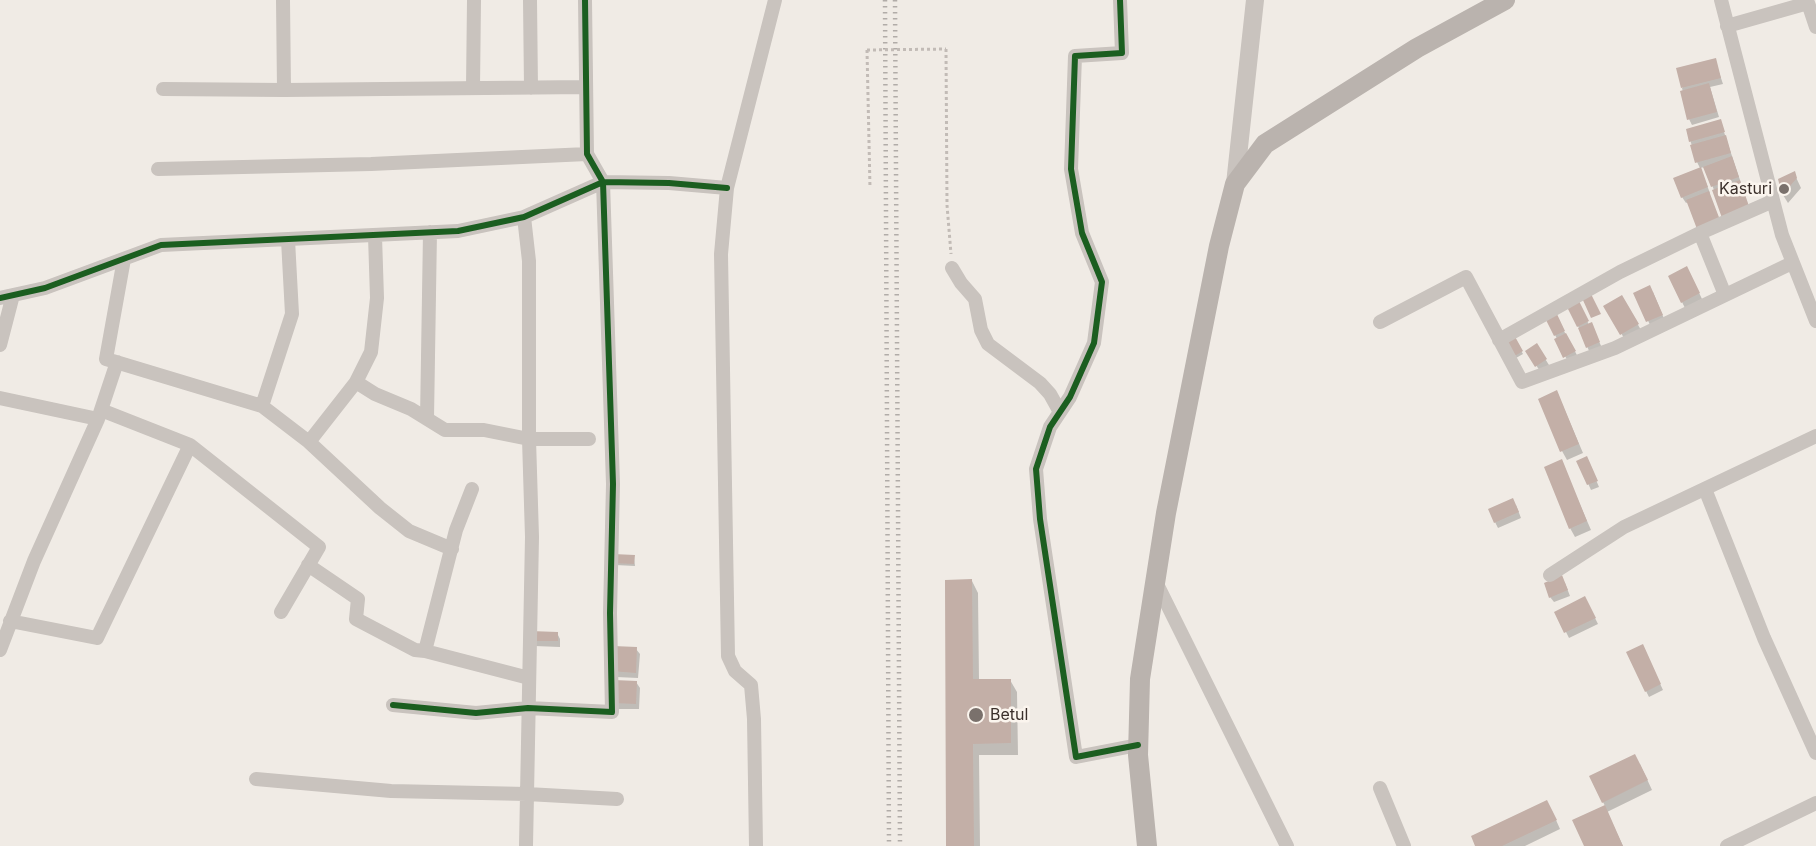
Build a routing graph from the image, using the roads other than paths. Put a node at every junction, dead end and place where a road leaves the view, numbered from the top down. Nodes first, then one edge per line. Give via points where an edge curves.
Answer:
1 (283, 0) edge
2 (474, 0) edge
3 (530, 0) edge
4 (585, 0) edge
5 (775, 0) edge
6 (1120, 0) edge
7 (1255, 0) edge
8 (1505, 0) edge
9 (1721, 0) edge
10 (1727, 26) junction
11 (1816, 27) edge
12 (586, 87) junction
13 (473, 88) junction
14 (531, 88) junction
15 (163, 89) dead end
16 (284, 90) junction
17 (587, 154) junction
18 (158, 169) dead end
19 (603, 182) junction
20 (1235, 184) junction
21 (727, 188) junction
22 (1773, 201) junction
23 (524, 218) junction
24 (430, 232) junction
25 (1700, 233) junction
26 (375, 236) junction
27 (288, 240) junction
28 (124, 259) junction
29 (1792, 262) junction
30 (952, 268) road end
31 (1810, 288) edge
32 (1725, 295) junction
33 (6, 297) edge
34 (1816, 321) edge
35 (1380, 322) dead end
36 (1499, 339) junction
37 (0, 345) edge
38 (117, 362) junction
39 (356, 381) junction
40 (0, 398) edge
41 (262, 406) junction
42 (1060, 412) junction
43 (100, 414) junction
44 (427, 419) junction
45 (1816, 436) edge
46 (529, 439) junction
47 (589, 439) dead end
48 (309, 442) junction
49 (190, 445) junction
50 (472, 489) dead end
51 (1705, 489) junction
52 (452, 549) junction
53 (308, 565) junction
54 (1550, 575) dead end
55 (1155, 580) junction
56 (280, 612) dead end
57 (10, 621) junction
58 (0, 650) edge
59 (425, 651) junction
60 (529, 678) junction
61 (393, 705) dead end
62 (528, 708) junction
63 (1138, 744) junction
64 (1816, 753) edge
65 (256, 779) dead end
66 (1380, 788) dead end
67 (527, 794) junction
68 (617, 799) dead end
69 (1816, 803) edge
70 (526, 846) edge
71 (756, 846) edge
72 (1147, 846) edge
73 (1287, 846) edge
74 (1404, 846) edge
75 (1727, 846) edge

1 - 16 street
2 - 13 street
3 - 14 street
4 - 12 street
5 - 21 street
6 - 42 street via 1122,53 1075,56 1071,169 1082,233 1102,282 1094,342
7 - 20 street
8 - 20 main road via 1418,48 1265,144
9 - 10 street
10 - 11 street via 1808,3
10 - 22 street
12 - 14 street
12 - 17 street
13 - 14 street
13 - 16 street
15 - 16 street
17 - 18 street
17 - 19 street
19 - 21 street
19 - 23 street
19 - 62 street via 613,484 609,613 612,712
20 - 55 main road via 1219,246
21 - 71 street via 721,254 728,656 735,671 751,685
22 - 25 street
22 - 29 street
23 - 24 street via 458,231
23 - 46 street via 529,261
24 - 26 street
24 - 44 street
25 - 32 street
25 - 36 street
26 - 27 street
26 - 39 street via 374,330 371,352
27 - 28 street via 161,245
27 - 41 street via 292,314
28 - 33 street via 45,288
28 - 38 street via 106,359
29 - 31 street
29 - 32 street
30 - 42 street via 975,299 988,344 1040,383
31 - 34 street
32 - 36 street via 1615,348 1522,382
33 - 37 street
35 - 36 street via 1466,277
38 - 41 street
38 - 43 street
39 - 44 street
39 - 48 street
40 - 43 street
41 - 48 street
42 - 63 street via 1050,427 1036,469 1076,757
43 - 49 street
43 - 57 street
44 - 46 street via 445,430 484,430
45 - 51 street
46 - 47 street
46 - 60 street
48 - 52 street via 409,531
49 - 53 street via 319,547
49 - 57 street via 98,638
50 - 52 street
51 - 54 street via 1624,527
51 - 64 street via 1764,638
52 - 59 street
53 - 56 street
53 - 59 street via 358,599 356,619
55 - 63 main road via 1140,679
55 - 73 street
57 - 58 street
59 - 60 street
60 - 62 street
61 - 62 street via 476,713
62 - 67 street
63 - 72 main road
65 - 67 street via 392,791
66 - 74 street
67 - 68 street
67 - 70 street
69 - 75 street

